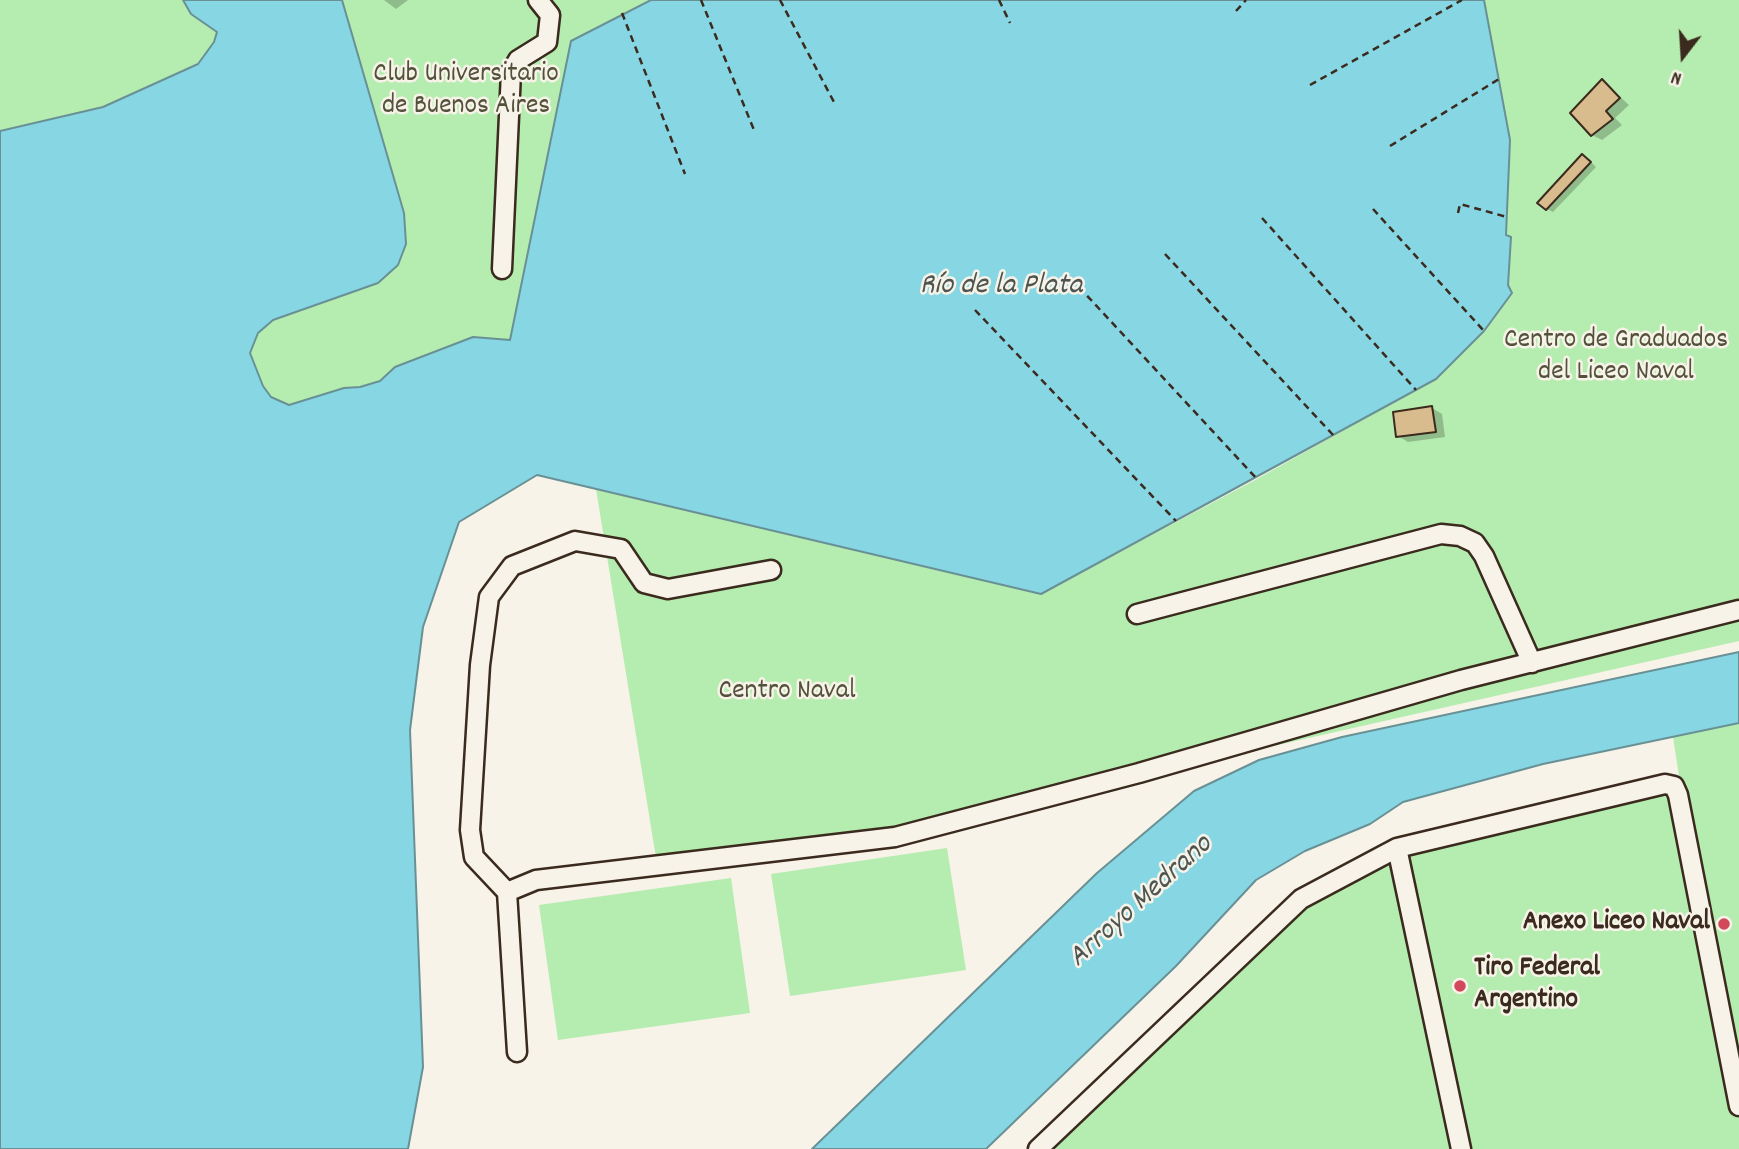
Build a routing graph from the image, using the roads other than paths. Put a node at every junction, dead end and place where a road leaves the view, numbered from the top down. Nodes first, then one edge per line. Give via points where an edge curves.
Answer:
1 (538, 0) edge
2 (502, 269) dead end
3 (771, 570) dead end
4 (1739, 610) edge
5 (1137, 614) dead end
6 (1532, 663) junction
7 (1397, 849) junction
8 (507, 892) junction
9 (517, 1052) dead end
10 (1739, 1106) edge
11 (1038, 1149) edge
12 (1461, 1149) edge

1 - 2 lane via 550,15 547,42 518,60 511,72
3 - 8 lane via 668,589 644,583 621,550 575,541 512,566 489,597 470,830 474,857
4 - 6 lane
5 - 6 lane via 1441,534 1460,536 1475,543 1484,556
6 - 8 lane via 895,837 536,880
7 - 10 lane via 1665,784 1674,786
7 - 11 lane via 1301,900
7 - 12 lane
8 - 9 lane

